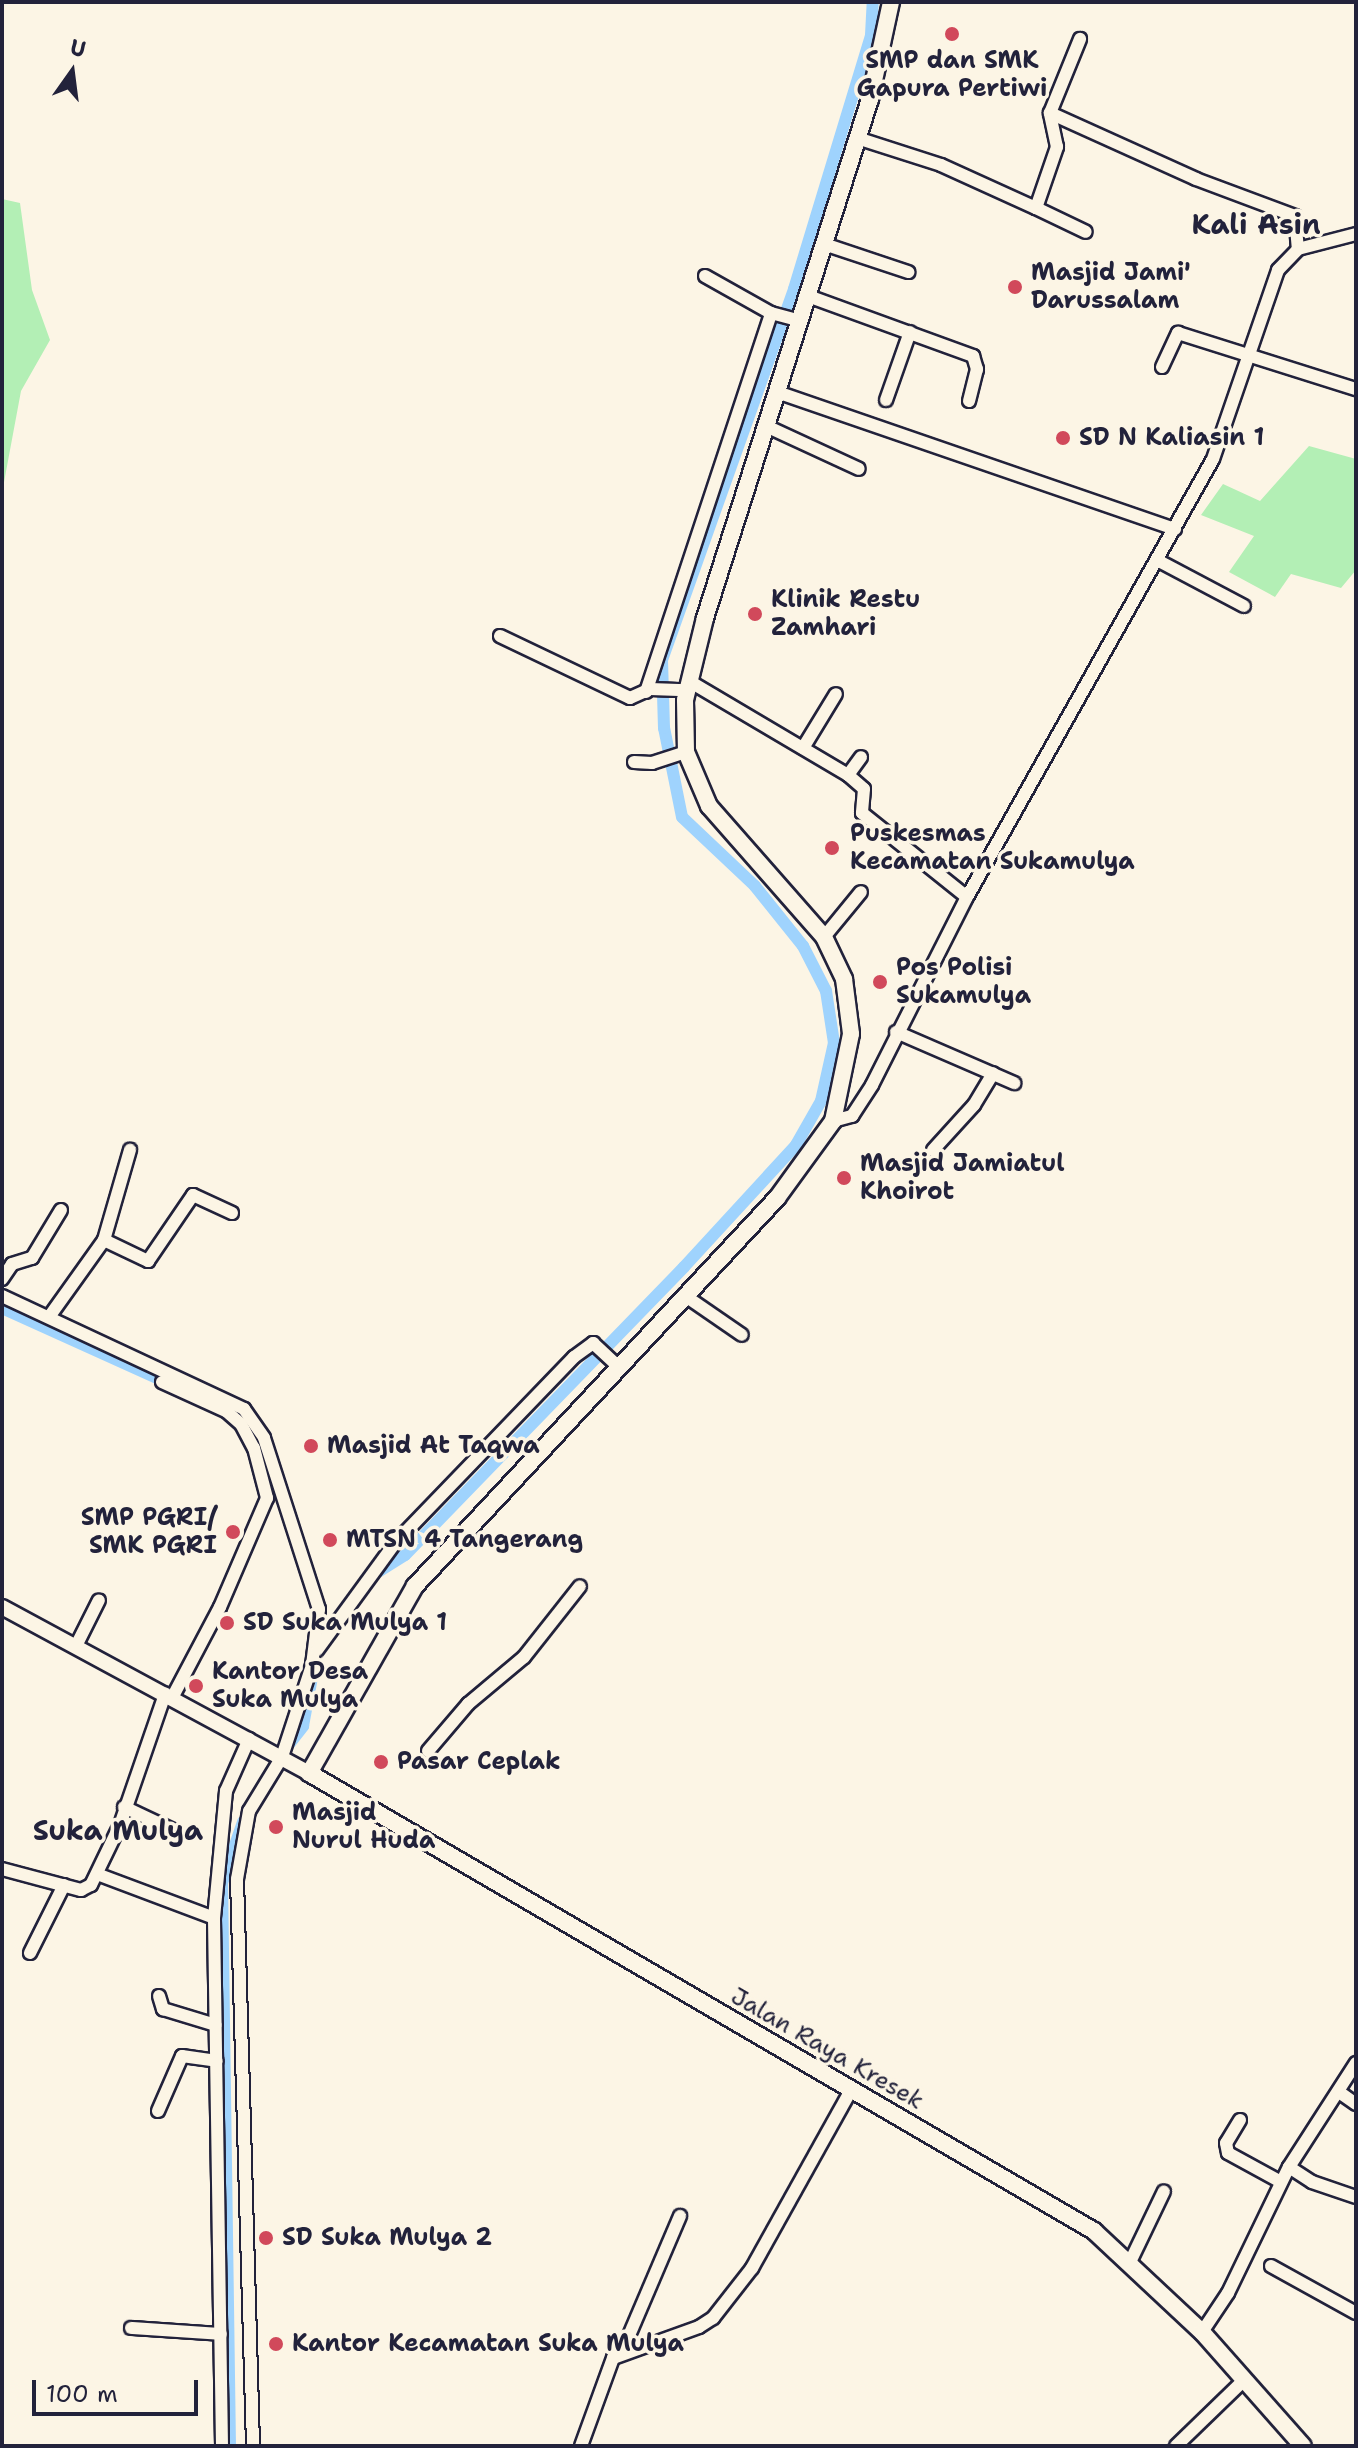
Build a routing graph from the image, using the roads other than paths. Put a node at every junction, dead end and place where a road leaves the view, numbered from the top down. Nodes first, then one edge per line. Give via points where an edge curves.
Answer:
1 (891, 2) edge
2 (1080, 39) dead end
3 (1050, 113) junction
4 (857, 138) junction
5 (1036, 208) junction
6 (1086, 232) dead end
7 (1356, 234) edge
8 (824, 244) junction
9 (1298, 249) junction
10 (908, 272) dead end
11 (705, 276) dead end
12 (808, 296) junction
13 (773, 314) junction
14 (797, 321) junction
15 (910, 332) junction
16 (1250, 356) junction
17 (1162, 367) dead end
18 (1356, 375) edge
19 (1354, 389) edge
20 (777, 392) junction
21 (886, 400) dead end
22 (969, 401) dead end
23 (766, 426) junction
24 (859, 469) dead end
25 (1175, 529) junction
26 (1159, 561) junction
27 (1244, 606) dead end
28 (500, 636) dead end
29 (682, 687) junction
30 (648, 690) junction
31 (836, 694) dead end
32 (803, 748) junction
33 (681, 754) junction
34 (861, 757) dead end
35 (634, 762) dead end
36 (848, 775) junction
37 (861, 892) dead end
38 (967, 897) junction
39 (824, 937) junction
40 (896, 1032) junction
41 (993, 1073) junction
42 (1014, 1083) dead end
43 (833, 1121) junction
44 (130, 1150) dead end
45 (933, 1150) dead end
46 (61, 1210) dead end
47 (232, 1213) dead end
48 (104, 1240) junction
49 (2, 1279) edge
50 (684, 1295) junction
51 (2, 1296) edge
52 (49, 1317) junction
53 (742, 1335) dead end
54 (618, 1366) junction
55 (162, 1382) dead end
56 (580, 1586) dead end
57 (99, 1600) dead end
58 (2, 1607) edge
59 (76, 1646) junction
60 (315, 1653) junction
61 (168, 1696) junction
62 (254, 1741) junction
63 (428, 1751) dead end
64 (279, 1755) junction
65 (309, 1773) junction
66 (124, 1807) junction
67 (175, 1831) dead end
68 (2, 1869) edge
69 (97, 1874) junction
70 (64, 1885) junction
71 (223, 1921) junction
72 (30, 1953) dead end
73 (159, 1996) dead end
74 (216, 2025) junction
75 (217, 2061) junction
76 (1356, 2063) edge
77 (851, 2090) junction
78 (1339, 2092) junction
79 (1356, 2104) edge
80 (158, 2111) dead end
81 (1240, 2120) dead end
82 (1289, 2167) junction
83 (1281, 2182) junction
84 (1164, 2191) dead end
85 (1356, 2197) edge
86 (680, 2216) dead end
87 (1131, 2260) junction
88 (1271, 2266) dead end
89 (1356, 2313) edge
90 (131, 2328) dead end
91 (1202, 2332) junction
92 (221, 2334) junction
93 (622, 2352) junction
94 (1243, 2381) junction
95 (222, 2446) edge
96 (253, 2446) edge
97 (581, 2446) edge
98 (1176, 2446) edge
99 (1303, 2446) edge

1 - 4 main road
2 - 3 street
3 - 5 street via 1057,147
3 - 9 street via 1196,179 1295,216
4 - 5 street via 941,165
4 - 8 main road
5 - 6 street
7 - 9 street
8 - 10 street
8 - 12 main road
9 - 16 street via 1275,278
11 - 13 street
12 - 14 main road
12 - 15 street
13 - 14 street
13 - 30 street
14 - 20 main road
15 - 21 street
15 - 22 street via 973,356 977,369
16 - 17 street via 1177,333
16 - 19 street
16 - 25 street via 1213,459
18 - 19 street
20 - 23 main road
20 - 25 street via 939,452
23 - 24 street
23 - 29 main road
25 - 26 street
26 - 27 street
26 - 38 street
28 - 30 street via 622,696
29 - 30 street
29 - 32 street
29 - 33 main road
31 - 32 street
32 - 36 street
33 - 35 street
33 - 39 main road via 718,819
34 - 36 street
36 - 38 street via 866,793 860,810
37 - 39 street
38 - 40 street
39 - 43 main road via 844,979 852,1015 848,1065
40 - 41 street
40 - 43 street via 882,1068 852,1116
41 - 42 street
41 - 45 street via 974,1105
43 - 50 main road via 777,1198
44 - 48 street
46 - 49 street via 32,1258 12,1264
47 - 48 street via 193,1195 148,1261
48 - 52 street
50 - 53 street
50 - 54 main road
51 - 52 street
52 - 60 street via 222,1397 256,1422 319,1609
54 - 60 street via 591,1343 574,1357 395,1543
54 - 65 main road via 415,1586
55 - 61 street via 226,1411 241,1424 254,1448 267,1498 220,1607
56 - 63 street via 524,1657 468,1704
57 - 59 street
58 - 59 street, Jalan Raya Kresek
59 - 61 street, Jalan Raya Kresek
60 - 64 street
61 - 62 street, Jalan Raya Kresek
61 - 66 street
62 - 64 street, Jalan Raya Kresek
62 - 71 street via 226,1791
64 - 65 street, Jalan Raya Kresek
64 - 71 street via 246,1823 237,1879
65 - 77 main road, Jalan Raya Kresek
66 - 67 street
66 - 69 street
68 - 70 street
69 - 70 street via 84,1890
69 - 71 street
70 - 72 street
71 - 74 street
71 - 96 street
73 - 74 street via 163,2009
74 - 75 street
75 - 80 street via 182,2056
75 - 92 street
76 - 78 street
77 - 87 main road, Jalan Raya Kresek via 1065,2212
77 - 93 street via 752,2268 713,2318 657,2344
78 - 79 street
78 - 82 street
81 - 83 street via 1226,2143 1228,2153
82 - 83 street
82 - 85 street via 1312,2182
83 - 91 street via 1228,2293
84 - 87 street
86 - 93 street
87 - 91 main road, Jalan Raya Kresek
88 - 89 street
90 - 92 street
91 - 94 main road, Jalan Raya Kresek
92 - 95 street
93 - 97 street via 606,2371
94 - 98 street
94 - 99 main road, Jalan Raya Kresek

